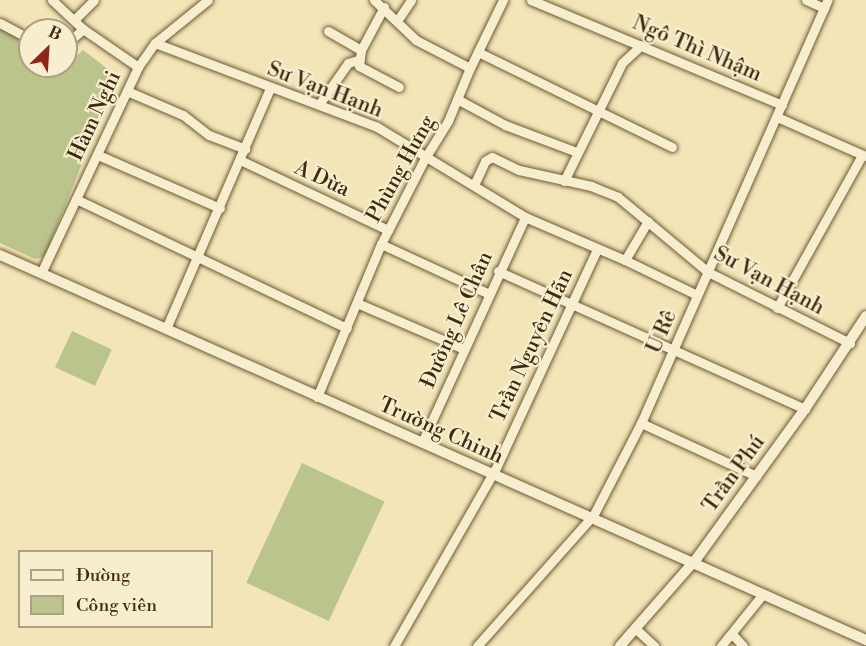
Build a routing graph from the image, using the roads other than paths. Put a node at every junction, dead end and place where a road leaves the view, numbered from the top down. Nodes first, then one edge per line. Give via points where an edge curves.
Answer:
1 (52, 0) edge
2 (94, 0) edge
3 (208, 0) edge
4 (374, 0) edge
5 (411, 0) edge
6 (503, 0) edge
7 (531, 0) edge
8 (806, 0) edge
9 (826, 4) edge
10 (384, 7) junction
11 (72, 18) edge
12 (76, 18) edge
13 (397, 21) junction
14 (0, 23) edge
15 (78, 24) edge
16 (83, 29) junction
17 (328, 31) dead end
18 (18, 33) edge
19 (78, 33) edge
20 (155, 43) junction
21 (641, 45) junction
22 (478, 52) junction
23 (359, 55) junction
24 (138, 67) junction
25 (470, 68) junction
26 (399, 87) dead end
27 (270, 88) junction
28 (127, 91) junction
29 (457, 99) junction
30 (320, 103) junction
31 (782, 105) junction
32 (600, 109) junction
33 (777, 117) junction
34 (672, 147) dead end
35 (245, 149) junction
36 (577, 152) junction
37 (98, 155) junction
38 (864, 156) edge
39 (425, 158) junction
40 (240, 160) junction
41 (564, 181) junction
42 (474, 185) junction
43 (76, 199) junction
44 (220, 208) junction
45 (525, 217) junction
46 (648, 221) junction
47 (388, 230) junction
48 (381, 244) junction
49 (0, 249) edge
50 (597, 249) junction
51 (0, 255) edge
52 (199, 258) junction
53 (625, 260) junction
54 (43, 269) junction
55 (498, 271) junction
56 (708, 272) junction
57 (489, 294) junction
58 (697, 296) junction
59 (357, 303) junction
60 (571, 303) junction
61 (777, 308) junction
62 (866, 316) edge
63 (168, 324) junction
64 (347, 328) junction
65 (850, 343) junction
66 (674, 348) junction
67 (464, 349) junction
68 (318, 395) junction
69 (805, 409) junction
70 (641, 423) junction
71 (424, 438) junction
72 (493, 473) junction
73 (756, 476) junction
74 (592, 516) junction
75 (695, 561) junction
76 (763, 594) junction
77 (636, 629) junction
78 (866, 633) edge
79 (732, 634) junction
80 (865, 643) edge
81 (394, 646) edge
82 (477, 646) edge
83 (620, 646) edge
84 (654, 646) edge
85 (721, 646) edge
86 (743, 646) edge

1 - 11 street
2 - 12 street
3 - 20 street, Hàm Nghi
4 - 10 street
5 - 13 street
6 - 22 street
7 - 21 street, Ngô Thì Nhậm
8 - 9 street
9 - 31 street, U Rê
10 - 13 street
10 - 23 street
13 - 25 street via 416,40
14 - 18 street
15 - 16 street
16 - 19 street
16 - 24 street
17 - 23 street
20 - 24 street, Hàm Nghi
20 - 27 street, Sư Vạn Hạnh
21 - 31 street, Ngô Thì Nhậm
21 - 32 street via 622,63
22 - 25 street
22 - 32 street
23 - 26 street via 359,66
23 - 30 street via 348,63
24 - 28 street, Hàm Nghi
25 - 29 street, Phùng Hưng
27 - 30 street, Sư Vạn Hạnh
27 - 35 street
28 - 35 street via 183,115 209,135
28 - 37 street, Hàm Nghi
29 - 36 street via 505,125
29 - 39 street, Phùng Hưng
30 - 39 street, Sư Vạn Hạnh via 377,127
31 - 33 street, U Rê
32 - 34 street
32 - 36 street
33 - 38 street
33 - 56 street, U Rê
35 - 40 street
36 - 41 street
37 - 43 street, Hàm Nghi
37 - 44 street
38 - 61 street
39 - 42 street, Sư Vạn Hạnh
39 - 47 street, Phùng Hưng
40 - 44 street
40 - 47 street, A Dừa
41 - 42 street, Sư Vạn Hạnh via 519,170 492,157 485,161
41 - 46 street, Sư Vạn Hạnh via 618,197
42 - 45 street, Sư Vạn Hạnh
43 - 52 street
43 - 54 street, Hàm Nghi
44 - 52 street
45 - 50 street, Sư Vạn Hạnh
45 - 55 street, Đường Lê Chân
46 - 53 street
46 - 56 street, Sư Vạn Hạnh
47 - 48 street, Phùng Hưng
48 - 57 street
48 - 59 street, Phùng Hưng
49 - 54 street, Trường Chinh
50 - 53 street, Sư Vạn Hạnh
50 - 60 street, Trần Nguyên Hãn
51 - 68 street, Trường Chinh
52 - 63 street
52 - 64 street
53 - 58 street, Sư Vạn Hạnh
54 - 63 street, Trường Chinh
55 - 57 street, Đường Lê Chân
55 - 60 street
56 - 58 street, U Rê
56 - 61 street, Sư Vạn Hạnh
57 - 67 street, Đường Lê Chân
58 - 66 street, U Rê
59 - 64 street, Phùng Hưng
59 - 67 street
60 - 66 street
60 - 72 street, Trần Nguyên Hãn
61 - 65 street, Sư Vạn Hạnh
62 - 65 street, Trần Phú
63 - 68 street, Trường Chinh
64 - 68 street, Phùng Hưng
65 - 69 street, Trần Phú
66 - 69 street
66 - 70 street, U Rê
67 - 71 street, Đường Lê Chân
68 - 71 street, Trường Chinh
68 - 72 street, Trường Chinh
69 - 73 street, Trần Phú
70 - 73 street
70 - 74 street, U Rê
71 - 72 street, Trường Chinh
72 - 74 street, Trường Chinh
72 - 81 street, Trần Nguyên Hãn
73 - 75 street, Trần Phú
74 - 75 street, Trường Chinh
74 - 82 street, U Rê
75 - 76 street, Trường Chinh
75 - 77 street, Trần Phú
75 - 78 street, Trường Chinh
76 - 79 street
76 - 80 street, Trường Chinh
77 - 83 street, Trần Phú
77 - 84 street
79 - 85 street
79 - 86 street

